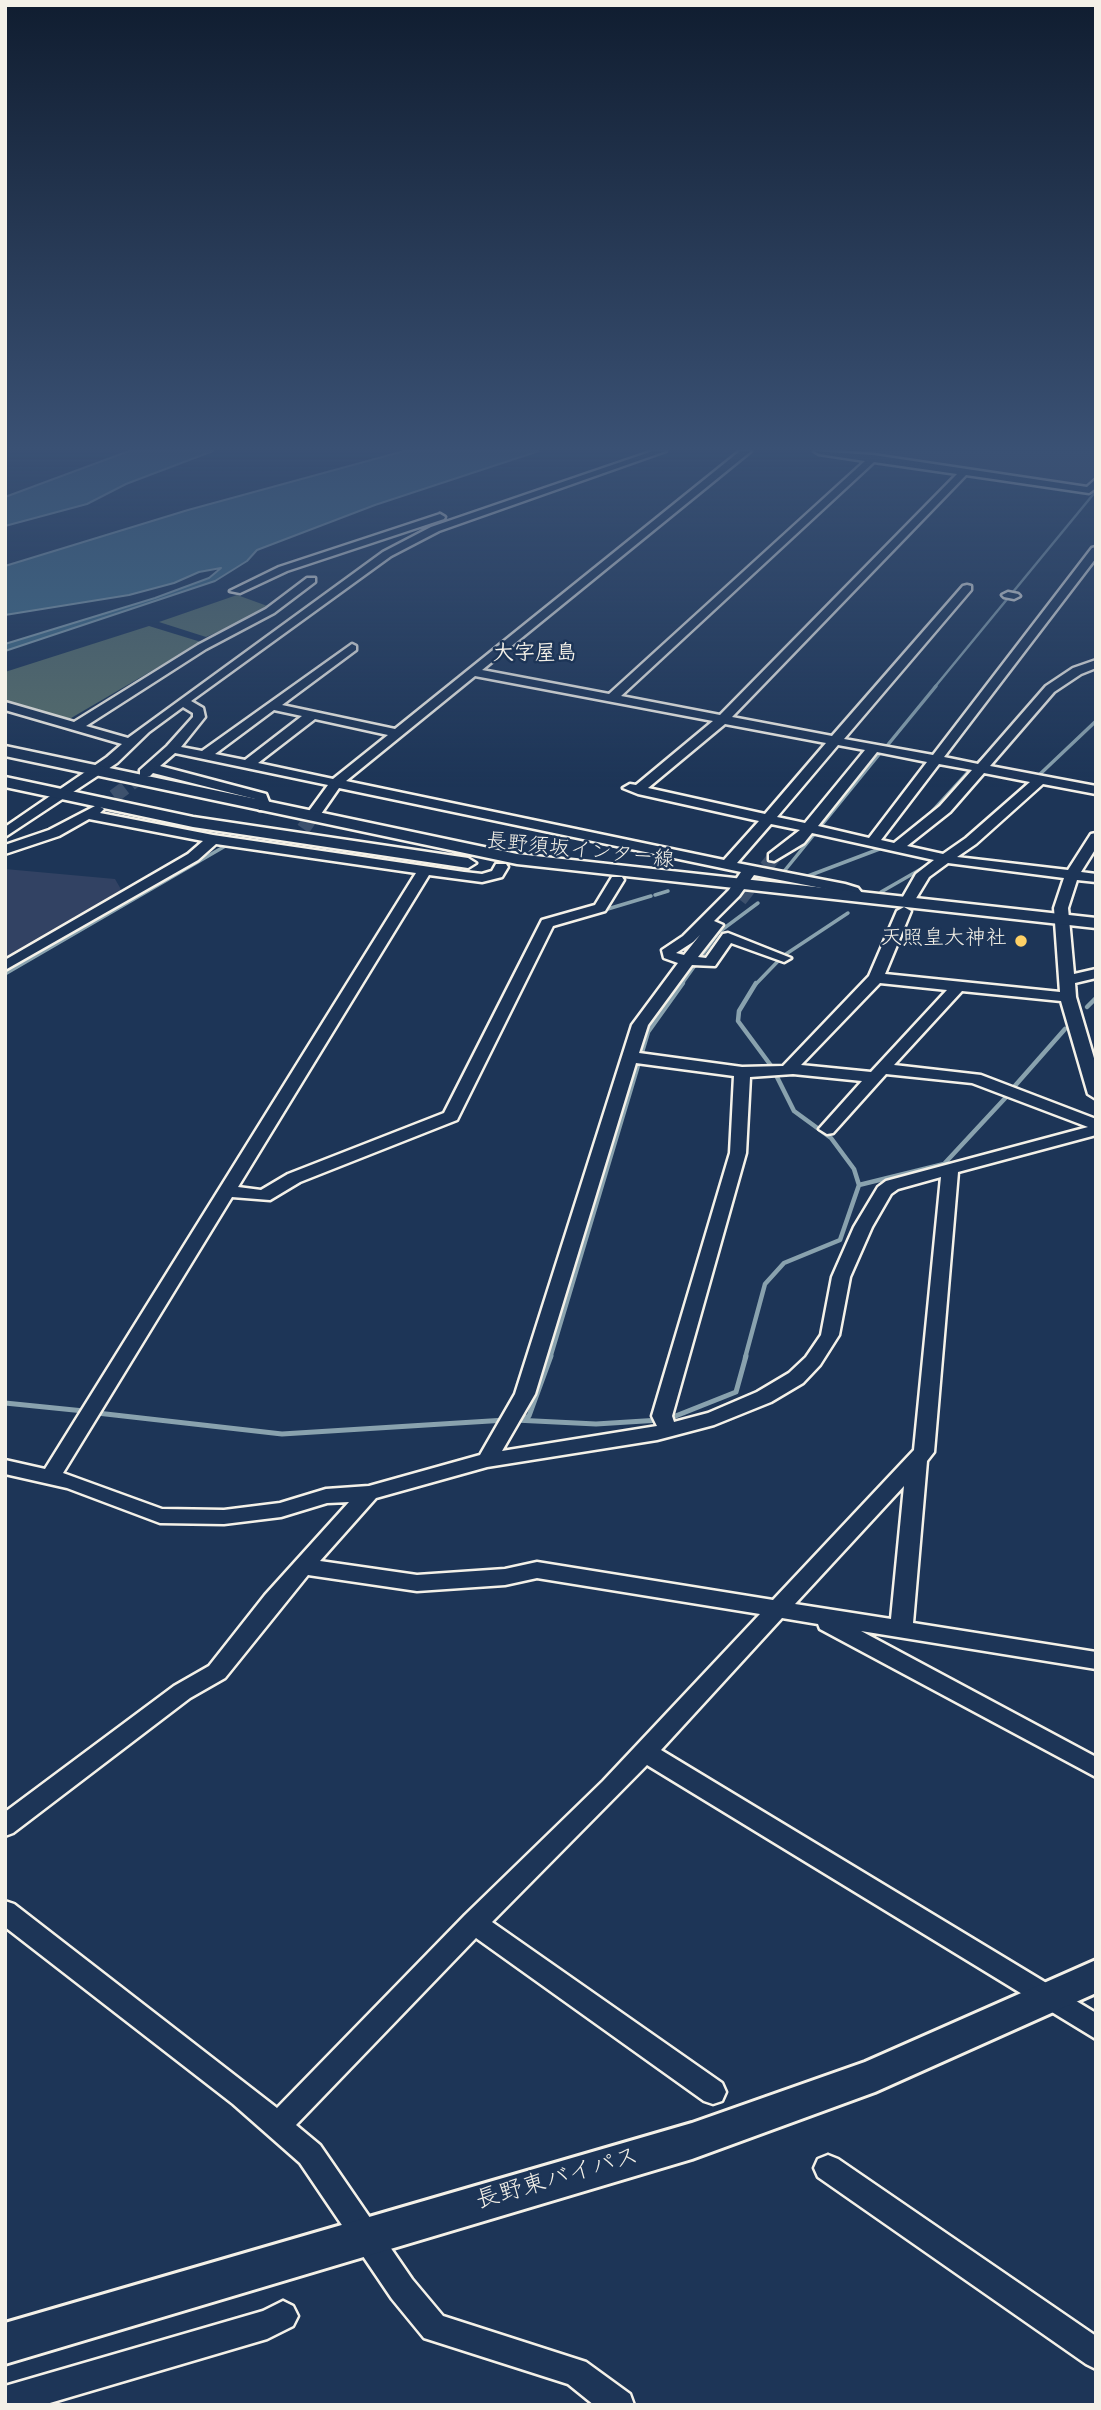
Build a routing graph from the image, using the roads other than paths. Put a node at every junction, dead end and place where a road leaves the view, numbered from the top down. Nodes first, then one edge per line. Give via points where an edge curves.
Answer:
1 (300, 563) edge
2 (374, 563) edge
3 (607, 563) edge
4 (758, 563) edge
5 (875, 563) edge
6 (1086, 563) edge
7 (311, 580) dead end
8 (967, 588) dead end
9 (236, 591) dead end
10 (352, 648) dead end
11 (1096, 664) edge
12 (472, 672) junction
13 (612, 698) junction
14 (185, 703) junction
15 (5, 706) edge
16 (271, 706) junction
17 (312, 715) junction
18 (722, 720) junction
19 (74, 728) junction
20 (398, 733) junction
21 (835, 740) junction
22 (129, 742) junction
23 (874, 748) junction
24 (172, 749) junction
25 (5, 751) edge
26 (204, 756) junction
27 (936, 759) junction
28 (247, 765) junction
29 (978, 767) junction
30 (92, 770) junction
31 (1041, 779) junction
32 (5, 782) edge
33 (336, 783) junction
34 (1096, 790) edge
35 (58, 794) junction
36 (264, 807) junction
37 (316, 811) tunnel mouth
38 (765, 820) junction
39 (815, 830) junction
40 (5, 834) edge
41 (1096, 837) edge
42 (213, 839) junction
43 (873, 842) junction
44 (897, 847) junction
45 (5, 850) edge
46 (774, 857) tunnel mouth
47 (945, 859) junction
48 (727, 866) junction
49 (501, 867) junction
50 (425, 870) junction
51 (1071, 877) junction
52 (1096, 878) edge
53 (617, 880) junction
54 (741, 887) junction
55 (858, 897) junction
56 (905, 906) junction
57 (1096, 923) edge
58 (1062, 924) junction
59 (1096, 932) edge
60 (782, 957) dead end
61 (695, 961) junction
62 (5, 966) edge
63 (1096, 973) edge
64 (876, 978) junction
65 (957, 988) junction
66 (1067, 989) junction
67 (638, 1058) junction
68 (789, 1069) junction
69 (741, 1072) junction
70 (877, 1073) junction
71 (1096, 1094) edge
72 (1094, 1127) edge
73 (827, 1129) dead end
74 (950, 1169) junction
75 (226, 1191) junction
76 (665, 1424) junction
77 (487, 1460) junction
78 (917, 1460) junction
79 (5, 1467) edge
80 (51, 1476) junction
81 (369, 1493) junction
82 (305, 1567) junction
83 (778, 1609) junction
84 (815, 1615) junction
85 (901, 1629) junction
86 (1096, 1661) edge
87 (645, 1752) junction
88 (1096, 1768) edge
89 (5, 1826) edge
90 (5, 1912) edge
91 (474, 1923) junction
92 (1096, 1976) edge
93 (1050, 1999) junction
94 (1096, 2026) edge
95 (713, 2092) dead end
96 (276, 2127) junction
97 (828, 2168) dead end
98 (366, 2238) junction
99 (283, 2316) dead end
100 (5, 2344) edge
101 (1096, 2354) edge
102 (5, 2401) edge
103 (619, 2405) edge

1 - 9 street
2 - 14 street
3 - 12 street
4 - 13 street
5 - 18 street
6 - 27 street
7 - 19 street via 256,620 202,647
8 - 21 street
10 - 16 street
11 - 29 street via 1050,689
12 - 13 street
12 - 20 street
13 - 18 street
14 - 22 street
14 - 24 street via 199,711 199,716
15 - 19 street
16 - 17 street
16 - 26 street
17 - 20 street
17 - 28 street
18 - 21 street
18 - 38 street via 634,789
19 - 22 street
20 - 33 street
21 - 23 street
21 - 38 street
22 - 30 street
23 - 27 street
23 - 39 street
24 - 26 street
24 - 36 street via 148,770 261,797
25 - 30 main road, 長野須坂インター線
26 - 28 street
27 - 29 street
27 - 43 street
28 - 33 street
29 - 31 street
29 - 44 street via 945,809
30 - 35 street
30 - 36 main road, 長野須坂インター線
31 - 34 street
31 - 47 street
32 - 35 main road, 長野須坂インター線
33 - 37 street
33 - 48 street
35 - 40 street
35 - 49 main road, 長野須坂インター線 via 279,836
36 - 54 main road, 長野須坂インター線 via 517,859
38 - 39 street
38 - 48 street
39 - 43 street
39 - 46 street
41 - 51 street
42 - 45 street via 93,812
42 - 50 street
42 - 62 street via 193,857 68,935
43 - 44 street
44 - 47 street
47 - 51 street
47 - 56 street via 923,874
48 - 54 street
49 - 50 street via 497,874 482,878
49 - 53 main road, 長野須坂インター線
50 - 75 street
51 - 52 street
51 - 58 street via 1061,908
53 - 54 main road, 長野須坂インター線
53 - 75 street via 600,908 547,923 451,1116 294,1178 264,1196
54 - 55 main road, 長野須坂インター線
54 - 55 street via 779,876 853,891
54 - 56 main road, 長野須坂インター線
54 - 61 street via 688,939 669,950 674,958
55 - 56 main road, 長野須坂インター線
56 - 58 main road, 長野須坂インター線
56 - 64 street
57 - 58 main road, 長野須坂インター線
58 - 59 main road, 長野須坂インター線
58 - 66 street
60 - 61 street via 728,937 710,963
61 - 67 street via 640,1025
63 - 66 street
64 - 65 street
64 - 68 street
65 - 66 street
65 - 70 street
66 - 71 street
67 - 69 street
67 - 77 street via 525,1394
68 - 69 street
68 - 70 street
69 - 76 street via 738,1153
70 - 72 street via 975,1078
70 - 73 street
72 - 74 street
74 - 76 street via 884,1191 841,1277 830,1335 796,1378 734,1410
74 - 78 street via 924,1452
75 - 80 street
76 - 77 street
77 - 81 street
78 - 83 street
78 - 85 street
79 - 80 street
80 - 81 street via 160,1516 187,1518 255,1514 326,1496
81 - 82 street
82 - 83 street via 417,1583 505,1577 537,1570
82 - 89 street via 217,1672 182,1692
83 - 84 street
83 - 87 street
84 - 85 street
84 - 88 street
85 - 86 street
87 - 91 street
87 - 93 street
90 - 96 street via 243,2095
91 - 95 street
91 - 96 street
92 - 93 highway, 長野東バイパス
93 - 94 street
93 - 98 highway, 長野東バイパス via 875,2075 692,2141
96 - 98 street via 310,2154
97 - 101 street
98 - 100 highway, 長野東バイパス
98 - 103 street via 434,2328 576,2372
99 - 102 street

